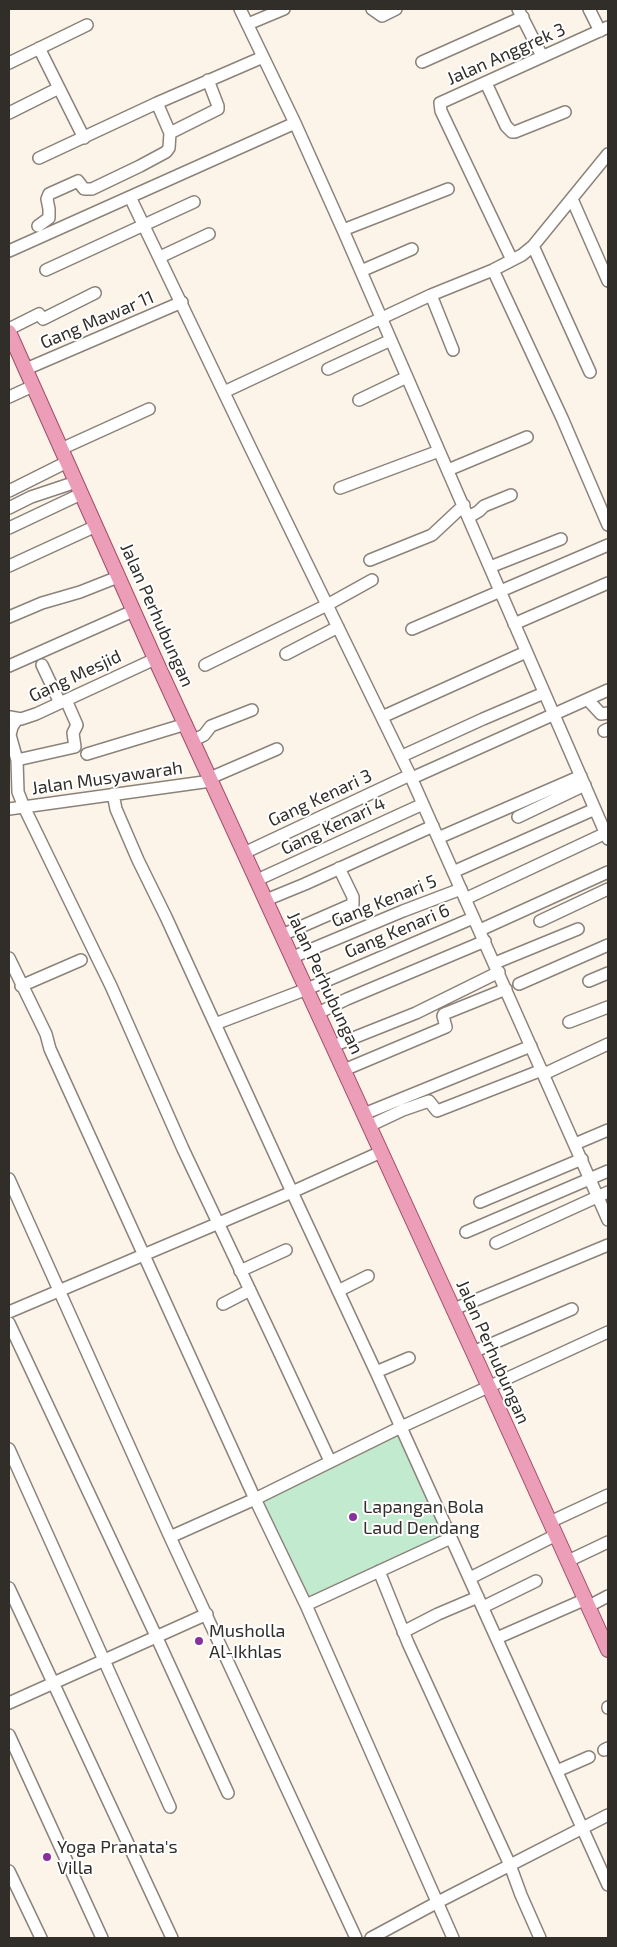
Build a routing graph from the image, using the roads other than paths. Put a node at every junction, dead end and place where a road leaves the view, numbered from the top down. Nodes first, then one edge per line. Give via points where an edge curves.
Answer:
1 (240, 9) edge
2 (284, 9) edge
3 (372, 9) edge
4 (396, 9) edge
5 (589, 9) edge
6 (521, 13) edge
7 (248, 24) junction
8 (87, 25) dead end
9 (604, 29) edge
10 (39, 48) junction
11 (542, 56) junction
12 (263, 57) junction
13 (422, 62) dead end
14 (9, 63) edge
15 (208, 80) junction
16 (486, 83) junction
17 (59, 88) junction
18 (157, 104) junction
19 (565, 112) dead end
20 (9, 113) edge
21 (295, 123) junction
22 (170, 133) junction
23 (84, 138) junction
24 (608, 154) edge
25 (39, 158) dead end
26 (448, 189) dead end
27 (130, 198) junction
28 (572, 199) junction
29 (194, 202) dead end
30 (143, 225) junction
31 (38, 226) dead end
32 (343, 230) junction
33 (209, 234) dead end
34 (533, 246) junction
35 (412, 249) dead end
36 (9, 251) edge
37 (160, 257) junction
38 (512, 260) junction
39 (46, 270) dead end
40 (493, 270) junction
41 (361, 271) junction
42 (608, 281) edge
43 (95, 293) dead end
44 (430, 295) junction
45 (182, 302) junction
46 (382, 320) junction
47 (9, 330) edge
48 (391, 340) junction
49 (453, 350) dead end
50 (328, 369) dead end
51 (26, 370) junction
52 (590, 372) dead end
53 (407, 377) junction
54 (33, 386) junction
55 (224, 392) junction
56 (9, 397) edge
57 (359, 400) dead end
58 (149, 409) dead end
59 (527, 437) dead end
60 (61, 449) junction
61 (439, 451) junction
62 (67, 462) junction
63 (448, 470) junction
64 (79, 488) junction
65 (340, 488) dead end
66 (9, 491) edge
67 (510, 495) dead end
68 (9, 508) edge
69 (466, 512) junction
70 (608, 525) edge
71 (96, 526) junction
72 (9, 528) edge
73 (561, 539) dead end
74 (608, 545) edge
75 (370, 560) dead end
76 (9, 566) edge
77 (490, 567) junction
78 (118, 577) junction
79 (372, 580) dead end
80 (608, 583) edge
81 (499, 591) junction
82 (327, 605) junction
83 (133, 611) junction
84 (9, 618) edge
85 (514, 624) junction
86 (412, 629) dead end
87 (342, 635) junction
88 (526, 652) junction
89 (286, 654) dead end
90 (155, 659) junction
91 (42, 665) dead end
92 (205, 665) dead end
93 (9, 666) edge
94 (608, 690) edge
95 (544, 693) junction
96 (588, 700) junction
97 (63, 702) junction
98 (252, 710) dead end
99 (608, 714) edge
100 (554, 716) junction
101 (382, 717) junction
102 (13, 718) edge
103 (186, 724) junction
104 (194, 740) junction
105 (277, 749) dead end
106 (87, 754) dead end
107 (402, 756) junction
108 (14, 766) edge
109 (411, 776) junction
110 (210, 779) junction
111 (583, 781) junction
112 (114, 794) junction
113 (423, 804) junction
114 (24, 807) junction
115 (9, 809) edge
116 (595, 809) junction
117 (518, 817) dead end
118 (433, 826) junction
119 (607, 836) edge
120 (438, 838) junction
121 (244, 853) junction
122 (339, 868) junction
123 (454, 872) junction
124 (608, 872) edge
125 (257, 880) junction
126 (608, 889) edge
127 (463, 894) junction
128 (266, 900) junction
129 (473, 918) junction
130 (540, 921) dead end
131 (578, 929) dead end
132 (282, 935) junction
133 (483, 936) junction
134 (608, 945) edge
135 (9, 958) edge
136 (293, 958) junction
137 (81, 960) dead end
138 (497, 968) junction
139 (608, 973) edge
140 (590, 981) dead end
141 (519, 984) dead end
142 (21, 986) junction
143 (307, 989) junction
144 (506, 989) junction
145 (608, 1007) edge
146 (318, 1013) junction
147 (569, 1022) dead end
148 (215, 1024) junction
149 (608, 1044) edge
150 (333, 1046) junction
151 (531, 1046) junction
152 (344, 1070) junction
153 (543, 1072) junction
154 (366, 1120) junction
155 (608, 1130) edge
156 (575, 1144) junction
157 (381, 1152) junction
158 (582, 1160) junction
159 (608, 1171) edge
160 (9, 1179) edge
161 (590, 1179) junction
162 (292, 1192) junction
163 (603, 1194) edge
164 (480, 1202) dead end
165 (608, 1220) edge
166 (217, 1223) junction
167 (466, 1232) dead end
168 (496, 1243) dead end
169 (608, 1244) edge
170 (286, 1250) dead end
171 (142, 1254) junction
172 (240, 1270) junction
173 (368, 1276) dead end
174 (59, 1290) junction
175 (250, 1290) junction
176 (338, 1291) junction
177 (223, 1304) dead end
178 (454, 1309) junction
179 (572, 1309) dead end
180 (9, 1312) edge
181 (9, 1323) edge
182 (608, 1332) edge
183 (474, 1352) junction
184 (409, 1358) dead end
185 (376, 1372) junction
186 (489, 1387) junction
187 (401, 1427) junction
188 (9, 1449) edge
189 (330, 1462) junction
190 (608, 1495) edge
191 (255, 1499) junction
192 (550, 1522) junction
193 (556, 1535) junction
194 (170, 1537) junction
195 (451, 1538) junction
196 (608, 1542) edge
197 (568, 1561) junction
198 (379, 1571) junction
199 (470, 1578) junction
200 (536, 1580) dead end
201 (9, 1588) edge
202 (608, 1596) edge
203 (480, 1602) junction
204 (587, 1603) junction
205 (306, 1605) junction
206 (207, 1614) junction
207 (404, 1632) junction
208 (157, 1638) junction
209 (497, 1638) junction
210 (608, 1650) edge
211 (106, 1660) junction
212 (54, 1683) junction
213 (9, 1703) edge
214 (9, 1735) edge
215 (589, 1757) dead end
216 (557, 1771) junction
217 (228, 1793) dead end
218 (170, 1807) dead end
219 (608, 1815) edge
220 (582, 1828) junction
221 (510, 1865) junction
222 (9, 1871) edge
223 (608, 1885) edge
224 (436, 1903) junction
225 (41, 1938) edge
226 (102, 1938) edge
227 (172, 1938) edge
228 (356, 1938) edge
229 (371, 1938) edge
230 (453, 1938) edge
231 (540, 1938) edge

1 - 7 street
2 - 7 street
3 - 4 street via 382,16
5 - 9 street
6 - 11 street
6 - 13 street
7 - 12 street
8 - 10 street
9 - 11 street, Jalan Anggrek 3
10 - 14 street
10 - 17 street
11 - 16 street, Jalan Anggrek 3
12 - 15 street
12 - 21 street
15 - 18 street
15 - 22 street via 218,109
16 - 19 street via 512,132
16 - 38 street, Jalan Anggrek 3 via 441,102 440,108
17 - 20 street
17 - 23 street
18 - 22 street
18 - 23 street
21 - 27 street
21 - 32 street
22 - 31 street via 166,152 140,166 92,190 84,188 78,181 49,194 46,199 49,218
23 - 25 street
24 - 28 street
26 - 32 street
27 - 30 street
27 - 36 street
28 - 34 street
28 - 42 street
29 - 30 street
30 - 37 street
30 - 39 street
32 - 41 street
33 - 37 street
34 - 38 street
34 - 52 street
35 - 41 street
37 - 45 street
38 - 40 street
40 - 44 street
40 - 70 street
41 - 46 street
43 - 47 street via 43,319 39,314
44 - 46 street
44 - 49 street
45 - 51 street, Gang Mawar 11
45 - 55 street
46 - 48 street
46 - 55 street
47 - 51 main road, Jalan Perhubungan
48 - 50 street
48 - 53 street
51 - 54 main road, Jalan Perhubungan
53 - 57 street
53 - 61 street
54 - 56 street
54 - 60 main road, Jalan Perhubungan
55 - 82 street
58 - 60 street
59 - 63 street
60 - 62 main road, Jalan Perhubungan
61 - 63 street
61 - 65 street
62 - 64 main road, Jalan Perhubungan
62 - 66 street
63 - 69 street
64 - 68 street via 31,498
64 - 71 main road, Jalan Perhubungan
64 - 72 street
67 - 69 street via 484,506 479,512
69 - 75 street via 432,535
69 - 77 street
71 - 76 street
71 - 78 main road, Jalan Perhubungan
73 - 77 street
74 - 81 street
77 - 81 street
78 - 83 main road, Jalan Perhubungan
78 - 84 street
79 - 82 street
80 - 85 street
81 - 85 street
81 - 86 street
82 - 87 street
82 - 92 street
83 - 90 main road, Jalan Perhubungan
83 - 93 street
85 - 88 street
87 - 89 street
87 - 101 street
88 - 95 street
88 - 101 street
90 - 97 street, Gang Mesjid
90 - 103 main road, Jalan Perhubungan
91 - 97 street
94 - 96 street, Gang Kenari 3
95 - 100 street
95 - 107 street
96 - 99 street via 601,714
96 - 100 street, Gang Kenari 3
97 - 102 street, Gang Mesjid via 36,714
97 - 108 street via 77,725 73,733 75,747
98 - 104 street via 211,726 203,736
100 - 109 street, Gang Kenari 3
100 - 111 street
101 - 107 street
102 - 108 street via 10,735
103 - 104 main road, Jalan Perhubungan
103 - 106 street
104 - 110 main road, Jalan Perhubungan
105 - 110 street, Jalan Musyawarah
107 - 109 street
108 - 114 street
109 - 113 street
109 - 121 street, Gang Kenari 3
110 - 112 street, Jalan Musyawarah
110 - 121 main road, Jalan Perhubungan
111 - 116 street
111 - 117 street
111 - 120 street
112 - 114 street, Jalan Musyawarah
112 - 148 street via 116,809
113 - 118 street
113 - 125 street, Gang Kenari 4
114 - 115 street, Jalan Musyawarah
114 - 166 street via 111,986
116 - 119 street
116 - 123 street
118 - 120 street
118 - 122 street
119 - 127 street, Gang Kenari 5
120 - 123 street
121 - 125 main road, Jalan Perhubungan
122 - 128 street
122 - 132 street via 353,904
123 - 127 street
124 - 133 street
125 - 128 main road, Jalan Perhubungan
126 - 130 street
127 - 129 street
127 - 136 street, Gang Kenari 5 via 403,911
128 - 132 main road, Jalan Perhubungan
129 - 133 street
129 - 143 street, Gang Kenari 6
131 - 138 street
132 - 136 main road, Jalan Perhubungan
133 - 138 street
133 - 146 street
134 - 141 street
135 - 142 street
136 - 143 main road, Jalan Perhubungan
137 - 142 street
138 - 144 street
138 - 150 street via 416,1013
139 - 140 street
142 - 171 street via 46,1034 50,1050
143 - 146 main road, Jalan Perhubungan
143 - 148 street, Gang Kenari 6
144 - 151 street
144 - 152 street via 444,1014 446,1027
145 - 147 street
146 - 150 main road, Jalan Perhubungan
148 - 162 street
149 - 153 street
150 - 152 main road, Jalan Perhubungan
151 - 153 street
151 - 154 street
152 - 154 main road, Jalan Perhubungan
153 - 154 street via 437,1111 429,1101
153 - 156 street
154 - 157 main road, Jalan Perhubungan
155 - 156 street
156 - 158 street
157 - 162 street
157 - 178 main road, Jalan Perhubungan
158 - 161 street
158 - 164 street
159 - 161 street
160 - 174 street
161 - 163 street
161 - 167 street
162 - 166 street
162 - 176 street
163 - 165 street
163 - 168 street
166 - 171 street
166 - 172 street
169 - 178 street
170 - 172 street
171 - 174 street
171 - 191 street
172 - 175 street
173 - 176 street
174 - 180 street
174 - 194 street
175 - 177 street
175 - 189 street
176 - 185 street
178 - 183 main road, Jalan Perhubungan
179 - 183 street
181 - 208 street
182 - 186 street
183 - 186 main road, Jalan Perhubungan
184 - 185 street
185 - 187 street
186 - 187 street
186 - 192 main road, Jalan Perhubungan
187 - 189 street
187 - 195 street
188 - 211 street
189 - 191 street
190 - 192 street
191 - 194 street
191 - 205 street
192 - 193 main road, Jalan Perhubungan
193 - 197 main road, Jalan Perhubungan
193 - 199 street
194 - 206 street
195 - 198 street
195 - 199 street
196 - 197 street
197 - 204 main road, Jalan Perhubungan
198 - 205 street
198 - 207 street
199 - 203 street
200 - 203 street
201 - 212 street
202 - 204 street
203 - 207 street via 438,1614
203 - 209 street
204 - 209 street
204 - 210 main road, Jalan Perhubungan
205 - 224 street
206 - 208 street
206 - 228 street
207 - 221 street
208 - 211 street
208 - 217 street
209 - 216 street
211 - 212 street
211 - 218 street
212 - 213 street
212 - 227 street
214 - 226 street
215 - 216 street
216 - 220 street
219 - 220 street
220 - 221 street
220 - 223 street
221 - 224 street
221 - 231 street
222 - 225 street
224 - 229 street
224 - 230 street

